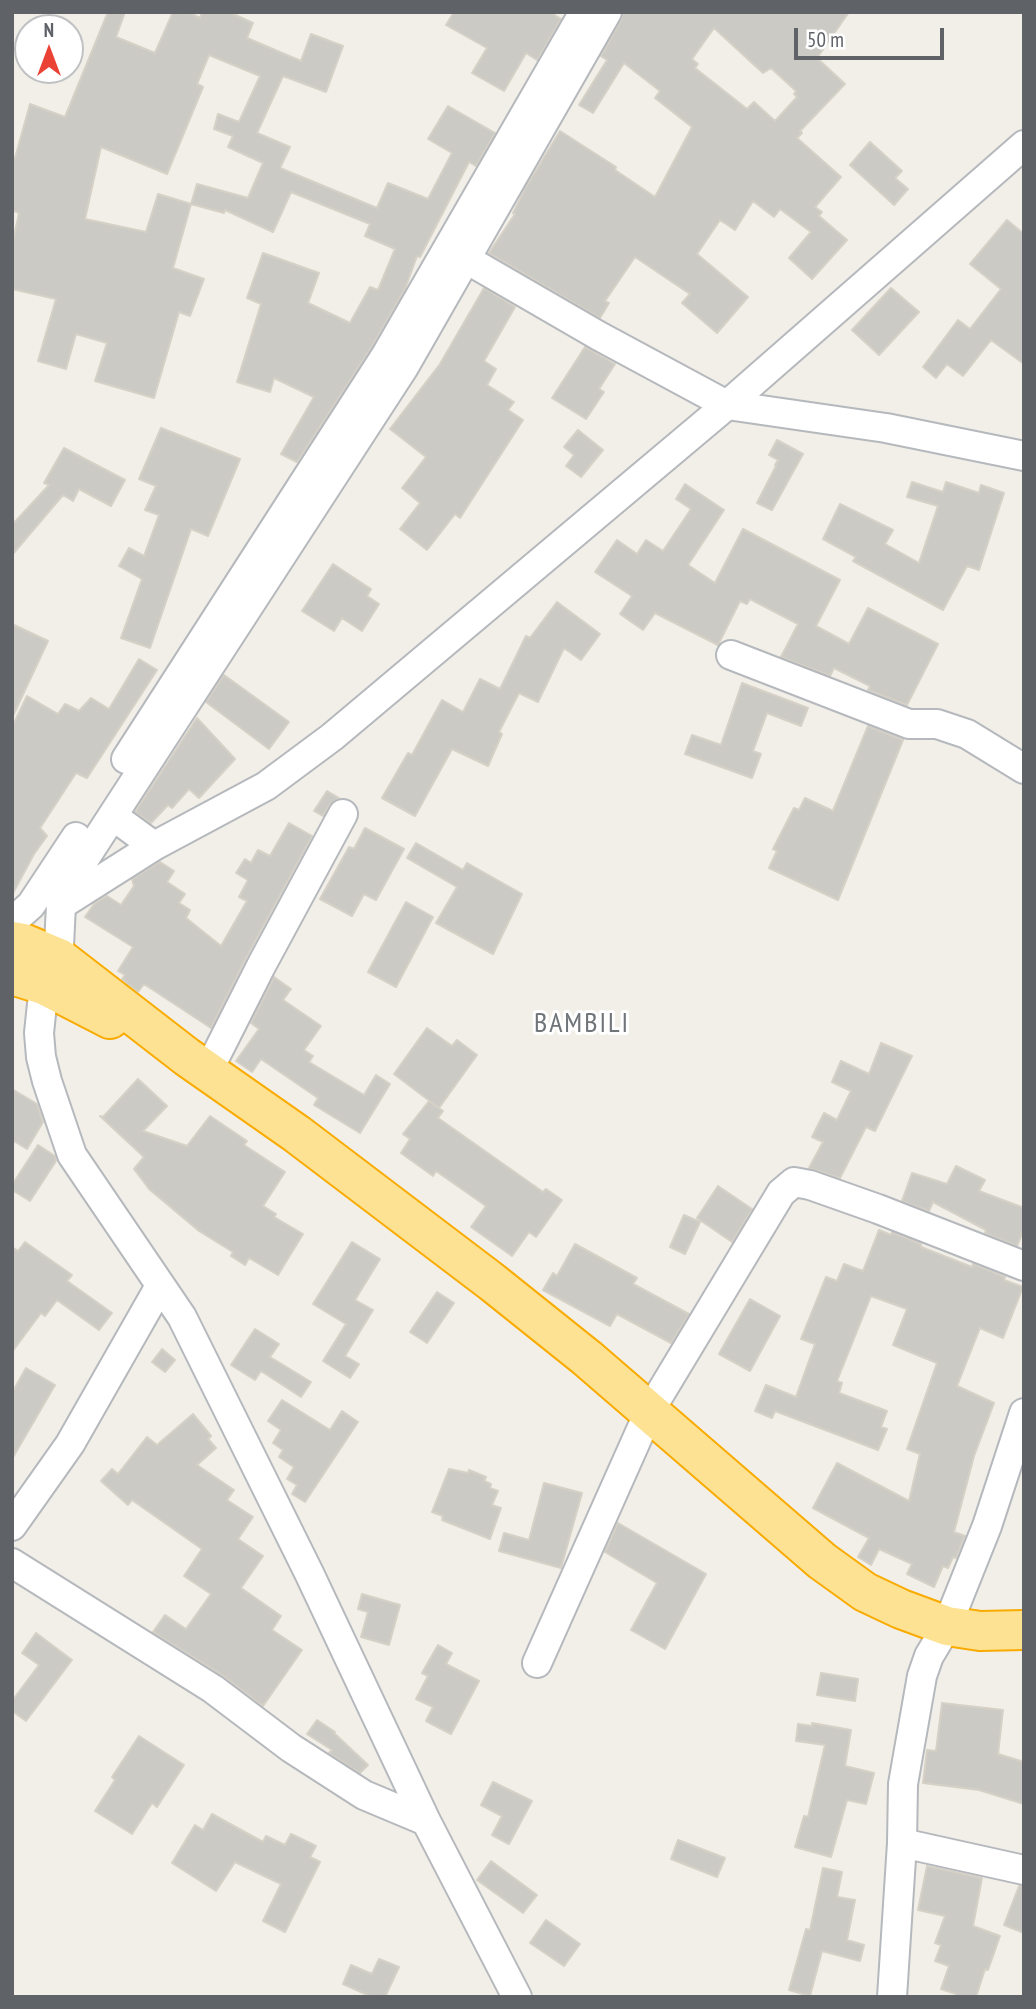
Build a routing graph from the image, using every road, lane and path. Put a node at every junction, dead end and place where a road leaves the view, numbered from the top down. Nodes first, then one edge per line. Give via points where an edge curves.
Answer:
1 (584, 12) edge
2 (607, 12) edge
3 (1024, 145) edge
4 (466, 259) junction
5 (727, 405) junction
6 (1024, 456) edge
7 (731, 656) dead end
8 (1024, 769) edge
9 (343, 814) dead end
10 (113, 816) junction
11 (154, 846) junction
12 (61, 905) junction
13 (12, 922) edge
14 (12, 941) edge
15 (38, 973) edge
16 (197, 1064) junction
17 (1024, 1266) edge
18 (160, 1286) junction
19 (649, 1412) junction
20 (1024, 1413) edge
21 (12, 1526) edge
22 (12, 1563) edge
23 (947, 1626) junction
24 (1024, 1630) edge
25 (537, 1662) dead end
26 (426, 1821) junction
27 (902, 1843) junction
28 (1024, 1870) edge
29 (505, 1989) edge
30 (892, 1997) edge

1 - 13 street via 386,355 57,867 31,905
2 - 4 street
3 - 5 street
4 - 5 street
4 - 10 street via 404,367
5 - 6 street via 886,428
5 - 11 street via 332,737 266,786
7 - 8 street via 909,724 937,724 967,734
9 - 16 street via 267,954
10 - 11 street
10 - 12 street via 74,875
11 - 12 street
12 - 15 street
14 - 15 highway via 23,943
15 - 16 highway
15 - 18 street via 41,1057 72,1155
16 - 19 highway via 492,1282
17 - 19 street via 794,1182 781,1193
18 - 21 street via 70,1444
18 - 26 street via 182,1317 279,1512
19 - 23 highway via 822,1561 865,1591
19 - 25 street
20 - 23 street via 987,1526
22 - 26 street via 213,1689 364,1795
23 - 24 highway
23 - 27 street via 922,1676 903,1784
26 - 29 street
27 - 28 street
27 - 30 street

